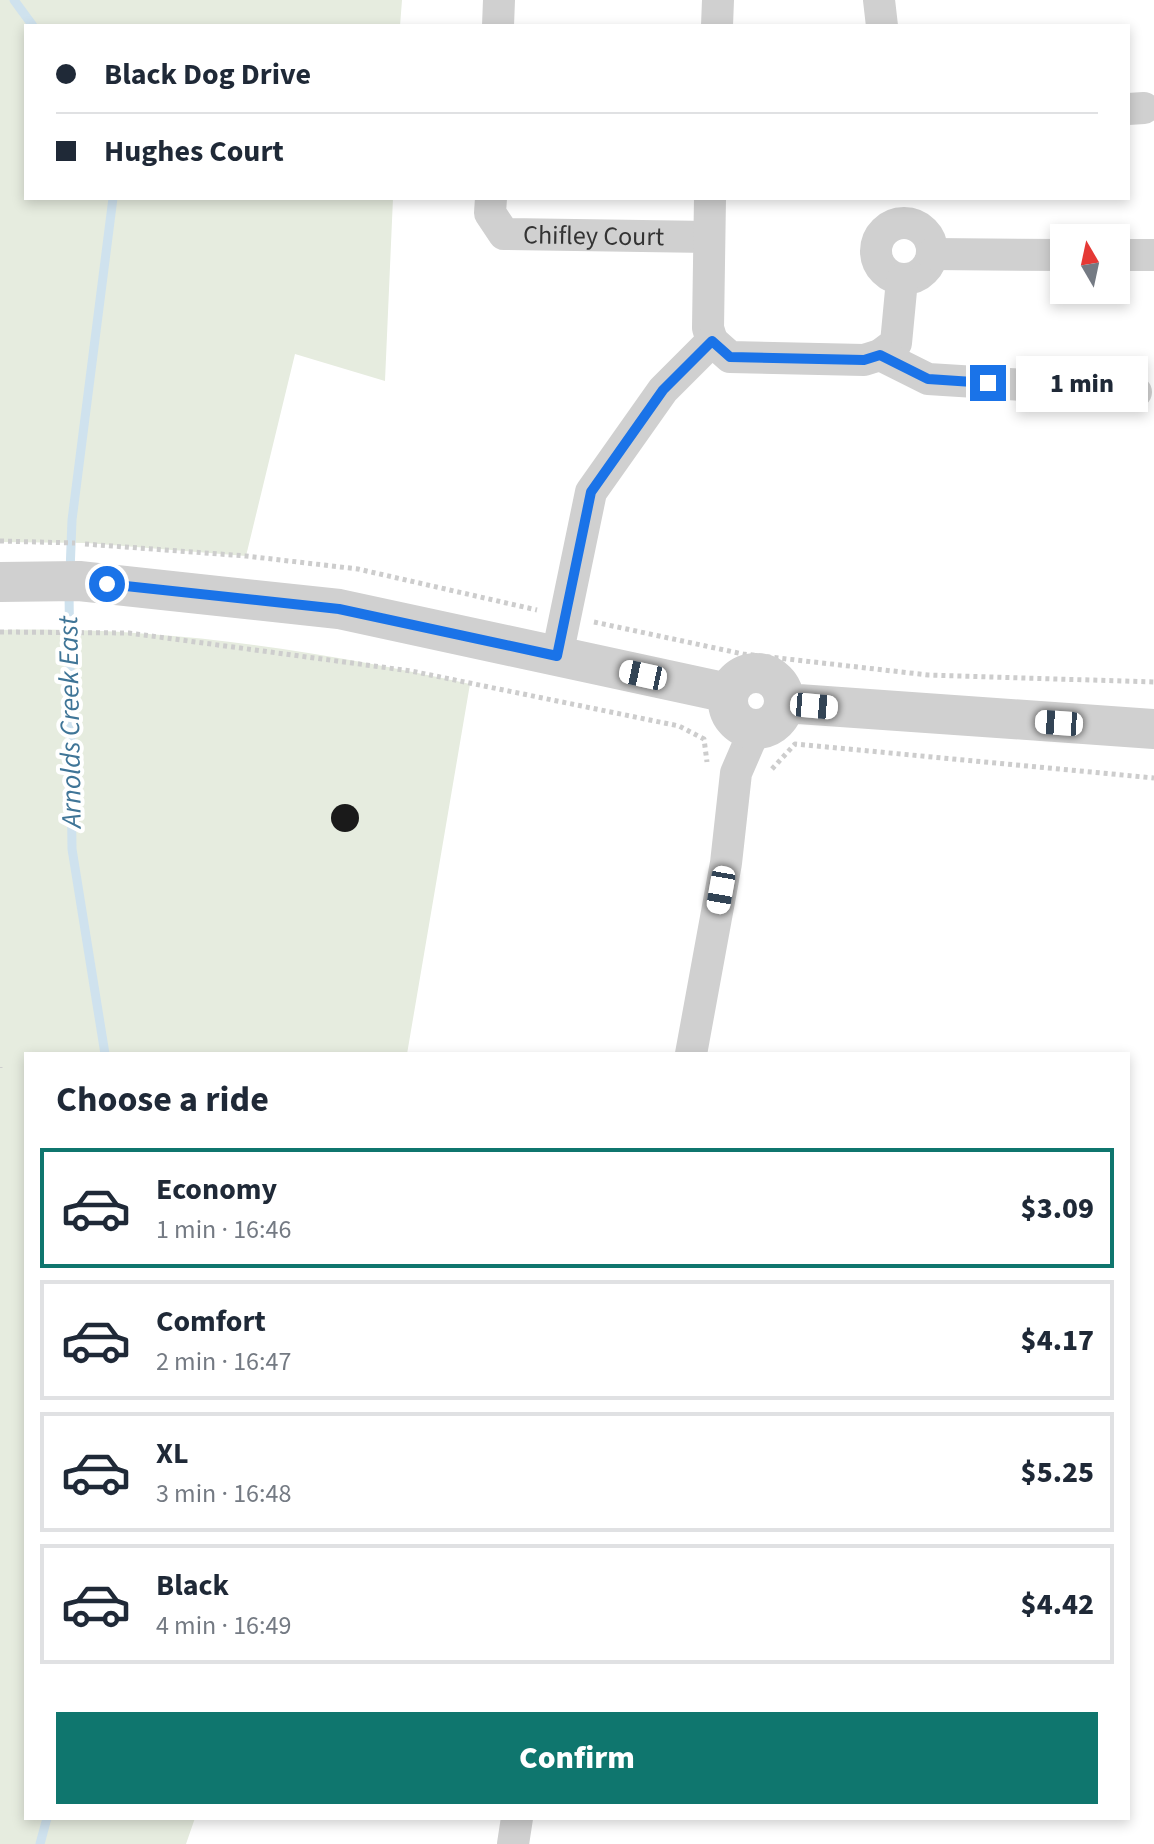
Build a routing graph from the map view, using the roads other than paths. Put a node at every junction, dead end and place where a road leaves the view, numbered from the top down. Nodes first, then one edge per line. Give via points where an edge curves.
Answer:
1 (499, 0) edge
2 (718, 0) edge
3 (879, 0) edge
4 (498, 24) edge
5 (717, 24) edge
6 (882, 24) edge
7 (710, 200) edge
8 (491, 206) edge
9 (902, 210) edge
10 (709, 237) junction
11 (932, 254) junction
12 (1050, 255) edge
13 (1130, 255) edge
14 (1154, 255) edge
15 (902, 280) junction
16 (712, 341) junction
17 (880, 355) junction
18 (1136, 392) dead end
19 (8, 582) edge
20 (557, 656) junction
21 (769, 716) junction
22 (1154, 729) edge
23 (691, 1052) edge
24 (517, 1820) edge
25 (513, 1844) edge

1 - 4 street
2 - 5 street
3 - 6 street
7 - 10 street
8 - 10 street, Chifley Court via 504,234
9 - 11 street via 928,236
9 - 15 street via 875,250 883,270
10 - 16 street
11 - 12 street
11 - 15 street via 922,273
13 - 14 street
15 - 17 street via 896,343
16 - 17 street via 730,357 864,360
16 - 20 street via 663,390 591,492
17 - 18 street via 928,379
19 - 20 street via 107,584 339,609
20 - 21 street via 728,693 747,674 765,674 779,686
21 - 22 street
21 - 23 street via 736,773 726,863
24 - 25 street

